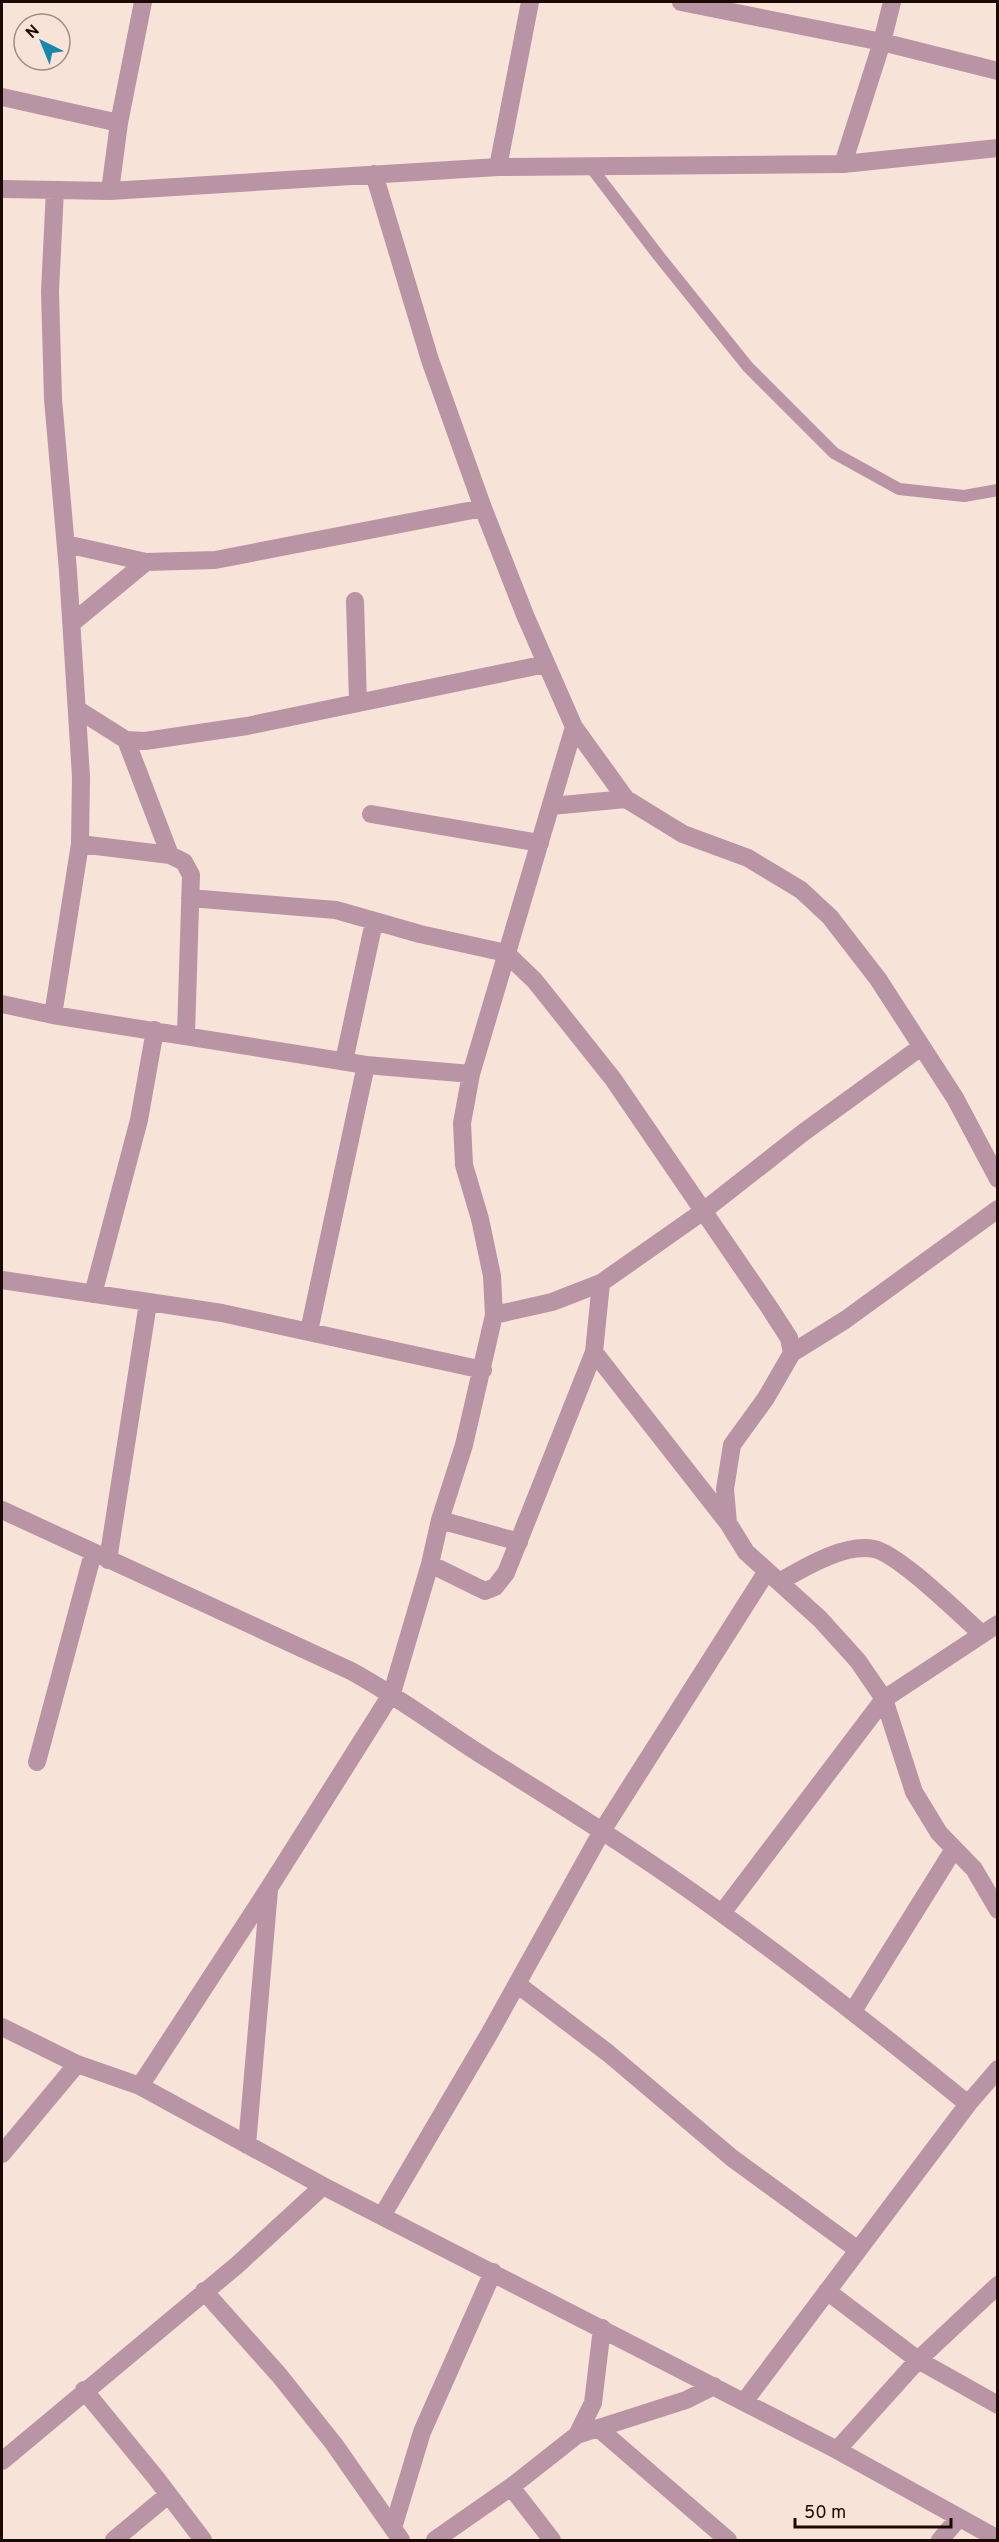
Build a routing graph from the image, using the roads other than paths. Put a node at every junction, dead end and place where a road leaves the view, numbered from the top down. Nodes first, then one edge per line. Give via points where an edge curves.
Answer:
1 (143, 2) edge
2 (530, 2) edge
3 (681, 2) edge
4 (891, 2) edge
5 (882, 42) junction
6 (998, 72) edge
7 (2, 97) edge
8 (119, 123) junction
9 (998, 148) edge
10 (843, 164) junction
11 (590, 166) junction
12 (498, 167) junction
13 (374, 174) junction
14 (2, 189) edge
15 (55, 190) junction
16 (110, 191) junction
17 (998, 490) edge
18 (483, 508) junction
19 (66, 544) junction
20 (146, 562) junction
21 (355, 601) dead end
22 (72, 623) junction
23 (546, 664) junction
24 (358, 702) junction
25 (77, 709) junction
26 (574, 728) junction
27 (126, 740) junction
28 (626, 799) junction
29 (551, 806) junction
30 (371, 814) dead end
31 (540, 843) junction
32 (80, 844) junction
33 (170, 855) junction
34 (190, 898) junction
35 (374, 922) junction
36 (506, 953) junction
37 (2, 1004) edge
38 (53, 1015) junction
39 (156, 1030) junction
40 (186, 1035) junction
41 (921, 1047) junction
42 (344, 1061) junction
43 (366, 1065) junction
44 (471, 1074) junction
45 (998, 1179) edge
46 (998, 1209) edge
47 (702, 1212) junction
48 (2, 1280) edge
49 (601, 1283) junction
50 (93, 1294) junction
51 (148, 1303) junction
52 (494, 1315) junction
53 (309, 1331) junction
54 (594, 1352) junction
55 (792, 1353) junction
56 (483, 1370) junction
57 (2, 1510) edge
58 (440, 1520) junction
59 (728, 1523) junction
60 (519, 1542) junction
61 (100, 1556) junction
62 (430, 1564) junction
63 (773, 1576) junction
64 (998, 1624) edge
65 (982, 1634) junction
66 (392, 1693) junction
67 (884, 1699) junction
68 (37, 1762) dead end
69 (602, 1831) junction
70 (954, 1849) junction
71 (269, 1888) junction
72 (998, 1910) edge
73 (722, 1913) junction
74 (517, 1984) junction
75 (853, 2011) junction
76 (2, 2027) edge
77 (77, 2064) junction
78 (998, 2069) edge
79 (140, 2086) junction
80 (968, 2104) junction
81 (247, 2145) junction
82 (2, 2154) edge
83 (323, 2186) junction
84 (382, 2216) junction
85 (858, 2250) junction
86 (492, 2272) junction
87 (998, 2285) edge
88 (204, 2291) junction
89 (827, 2291) junction
90 (603, 2328) junction
91 (918, 2360) junction
92 (714, 2386) junction
93 (84, 2390) junction
94 (744, 2402) junction
95 (998, 2405) edge
96 (598, 2428) junction
97 (577, 2435) junction
98 (837, 2450) junction
99 (2, 2461) edge
100 (512, 2487) junction
101 (168, 2495) junction
102 (958, 2518) junction
103 (397, 2534) edge
104 (998, 2539) edge
105 (114, 2541) edge
106 (203, 2541) edge
107 (435, 2541) edge
108 (552, 2541) edge
109 (728, 2541) edge
110 (940, 2541) edge

1 - 8 street
2 - 12 street
3 - 5 street
4 - 5 street
5 - 6 street
5 - 10 street
7 - 8 street
8 - 16 street
9 - 10 street
10 - 11 street
11 - 12 street
11 - 17 lane via 748,367 834,453 899,489 964,496
12 - 13 street
13 - 16 street
13 - 18 street via 430,360
14 - 15 street
15 - 16 street
15 - 19 street via 50,302 53,399
18 - 20 street via 215,560
18 - 23 street
19 - 20 street
19 - 22 street
20 - 22 street
21 - 24 street
22 - 25 street
23 - 24 street
23 - 26 street
24 - 27 street via 247,726 145,741
25 - 27 street
25 - 32 street
26 - 28 street
26 - 29 street
27 - 33 street
28 - 29 street
28 - 41 street via 683,834 748,858 801,890 830,917 878,979
29 - 31 street
30 - 31 street
31 - 36 street
32 - 33 street
32 - 38 street
33 - 34 street via 183,862 191,875
34 - 35 street via 336,910
34 - 40 street
35 - 36 street
35 - 42 street
36 - 44 street
36 - 47 street via 535,981 613,1079
37 - 38 street
38 - 39 street
39 - 40 street
39 - 50 street via 141,1109
40 - 42 street
41 - 45 street via 955,1098
41 - 47 street
42 - 43 street
43 - 44 street
43 - 53 street
44 - 52 street via 462,1123 464,1165 492,1275
46 - 55 street via 845,1320
47 - 49 street
47 - 55 street via 789,1338
48 - 50 street
49 - 52 street via 552,1302
49 - 54 street
50 - 51 street
51 - 53 street
51 - 61 street
52 - 56 street
53 - 56 street
54 - 59 street
54 - 60 street
55 - 59 street via 732,1445 724,1489
56 - 58 street
57 - 61 street
58 - 60 street
58 - 62 street
59 - 63 street via 746,1552
60 - 62 street via 506,1574 495,1587 485,1591
61 - 66 street
61 - 68 street
62 - 66 street
63 - 65 street via 849,1551 873,1549 892,1557
63 - 67 street via 858,1661
63 - 69 street
64 - 65 street
65 - 67 street
66 - 69 street via 430,1723
66 - 71 street
67 - 70 street via 914,1792 939,1833
67 - 73 street
69 - 73 street
69 - 74 street
70 - 72 street via 974,1869
70 - 75 street
71 - 79 street
71 - 81 street
73 - 75 street
74 - 84 street
74 - 85 street via 608,2053 732,2158
75 - 80 street
76 - 77 street
77 - 79 street
77 - 82 street
78 - 80 street
79 - 81 street
80 - 85 street
81 - 83 street
83 - 84 street
83 - 88 street
84 - 86 street
85 - 89 street
86 - 90 street
86 - 103 street via 422,2432
87 - 91 street
88 - 93 street
88 - 103 street via 334,2444
89 - 91 street
89 - 94 street
90 - 92 street
90 - 97 street via 592,2403
91 - 95 street
91 - 98 street
92 - 94 street
92 - 96 street via 686,2400
93 - 99 street
93 - 101 street
94 - 98 street
96 - 97 street
96 - 109 street
97 - 100 street
98 - 102 street
100 - 107 street
100 - 108 street
101 - 105 street
101 - 106 street
102 - 104 street
102 - 110 street

